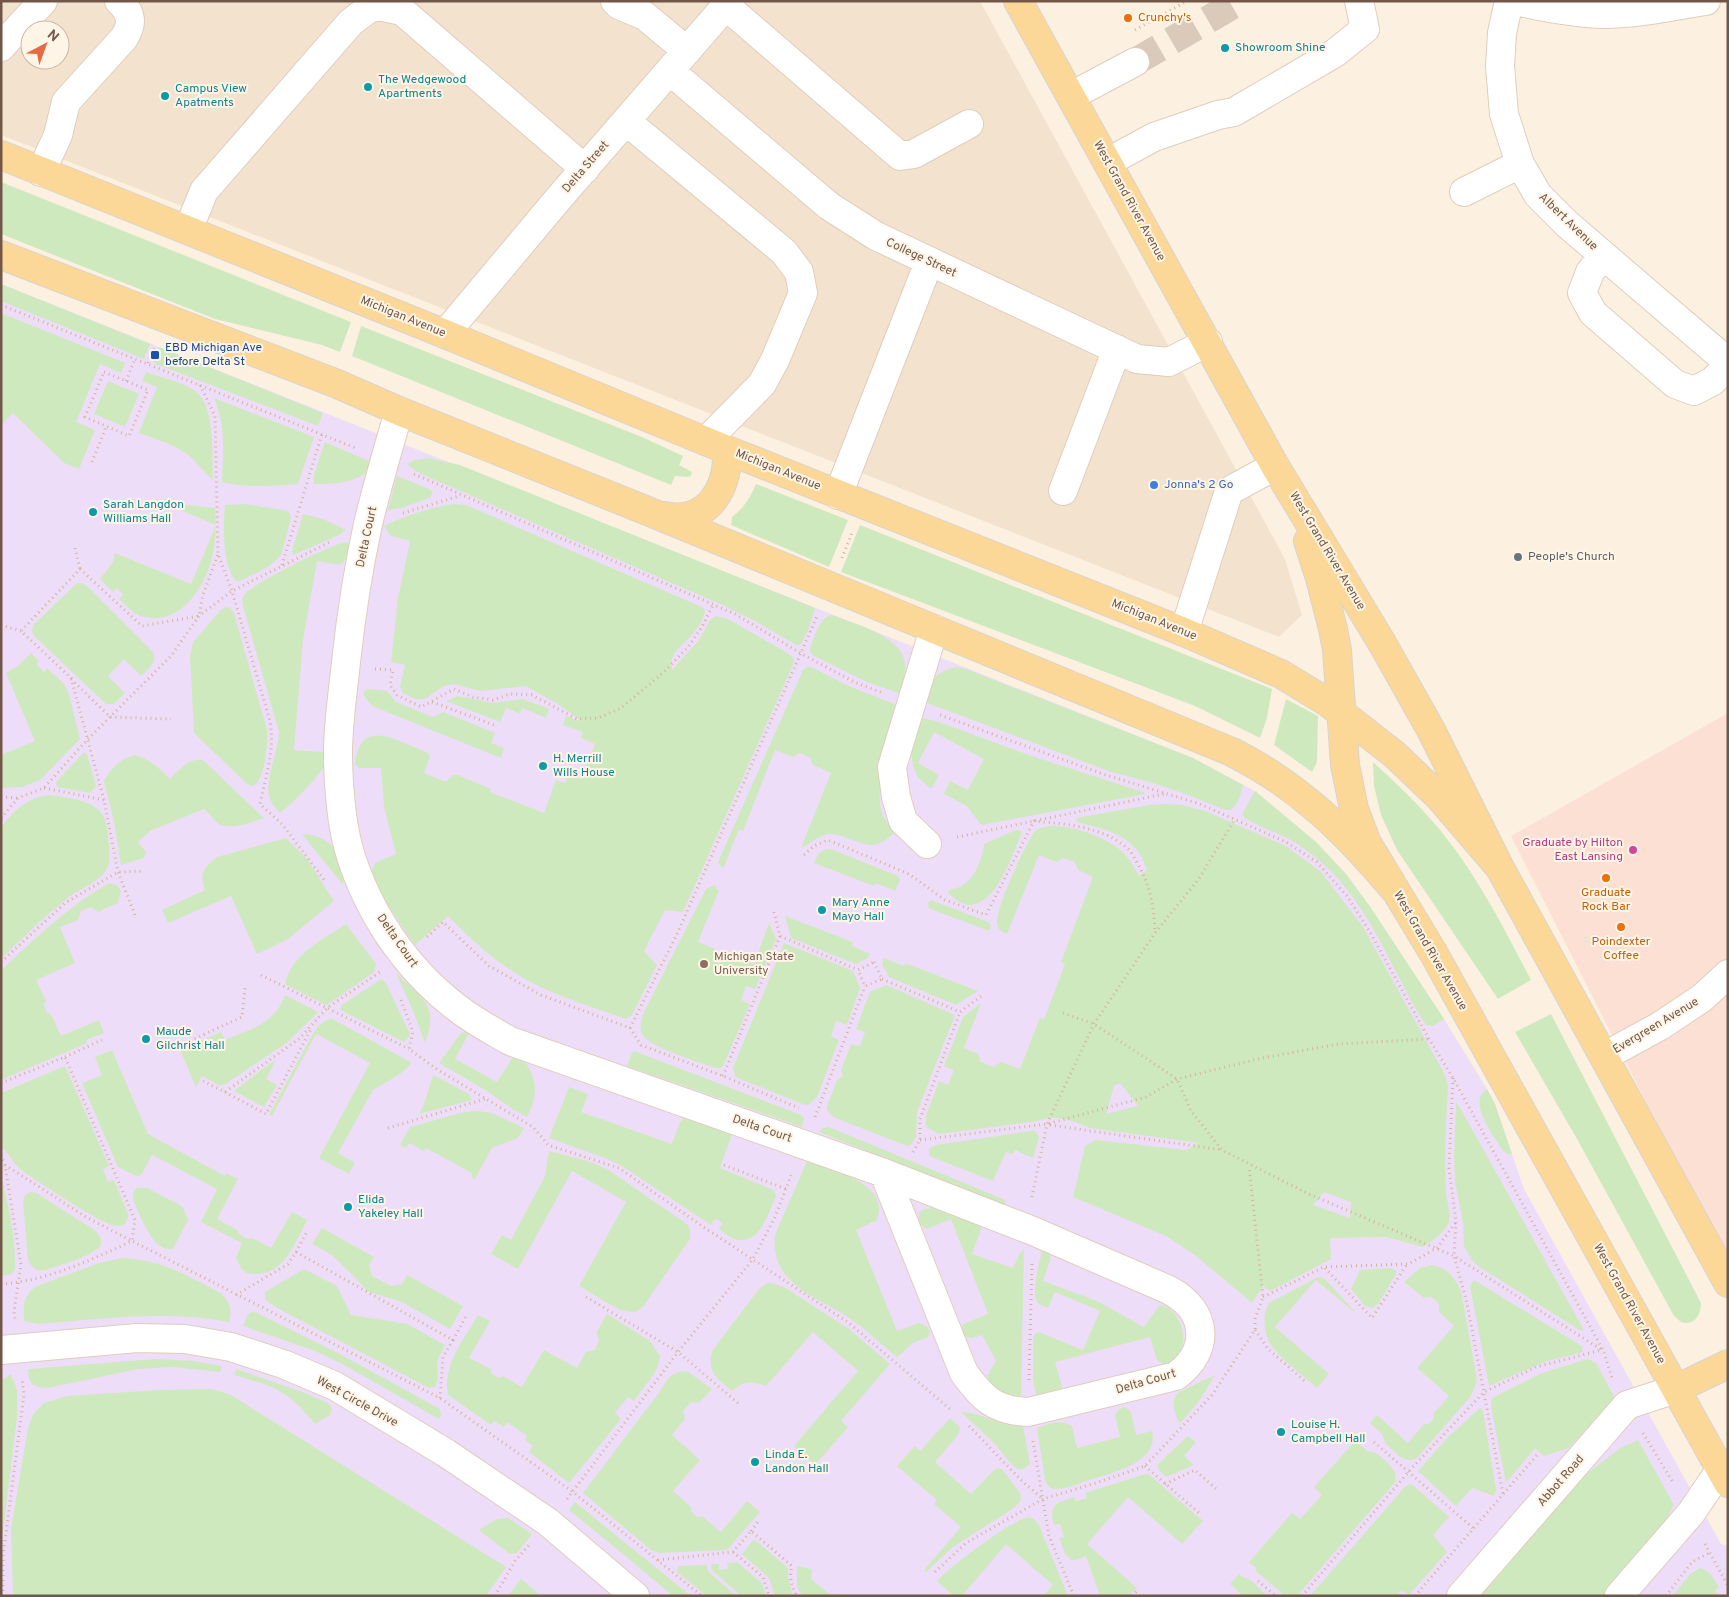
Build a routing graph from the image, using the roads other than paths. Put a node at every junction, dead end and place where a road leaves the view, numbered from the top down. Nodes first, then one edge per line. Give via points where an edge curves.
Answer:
1 (43, 1) edge
2 (119, 1) edge
3 (615, 1) edge
4 (1018, 1) edge
5 (1359, 1) edge
6 (1509, 1) edge
7 (1515, 1) edge
8 (1706, 1) edge
9 (728, 4) edge
10 (1, 47) edge
11 (678, 61) junction
12 (1135, 62) tunnel mouth
13 (1071, 96) junction
14 (626, 121) junction
15 (969, 124) dead end
16 (1, 155) edge
17 (1108, 162) junction
18 (1520, 164) junction
19 (585, 169) junction
20 (41, 172) junction
21 (1464, 192) dead end
22 (188, 230) junction
23 (1, 255) edge
24 (1604, 256) junction
25 (929, 262) junction
26 (445, 334) junction
27 (1208, 342) junction
28 (1116, 349) junction
29 (1728, 363) edge
30 (399, 411) junction
31 (716, 446) junction
32 (1279, 473) junction
33 (1063, 491) dead end
34 (838, 495) junction
35 (655, 514) junction
36 (934, 630) junction
37 (1184, 632) junction
38 (1341, 712) junction
39 (927, 844) road end
40 (1500, 868) junction
41 (1393, 888) junction
42 (1728, 974) edge
43 (1605, 1056) junction
44 (884, 1173) junction
45 (1728, 1283) edge
46 (1, 1350) edge
47 (1728, 1364) edge
48 (1676, 1389) junction
49 (1725, 1467) edge
50 (635, 1596) edge
51 (1461, 1596) edge
52 (1619, 1596) edge

1 - 10 street
2 - 20 street via 130,17 130,28 66,102 58,135
3 - 11 street, College Street via 646,16
4 - 13 main road, West Grand River Avenue
5 - 17 street via 1365,28 1335,53 1234,112 1154,136
6 - 18 street, Albert Avenue via 1502,33 1500,66 1504,114
7 - 8 street via 1562,11 1603,14 1641,12
9 - 11 street, Delta Street
9 - 15 street via 900,156 914,154
11 - 14 street, Delta Street
11 - 25 street, College Street via 829,206 876,236
12 - 13 street
13 - 17 main road, West Grand River Avenue
14 - 19 street, Delta Street
14 - 31 street via 784,252 799,272 803,293 775,360 762,384
16 - 20 main road, Michigan Avenue
17 - 27 main road, West Grand River Avenue
18 - 21 street
18 - 24 street, Albert Avenue via 1538,195
19 - 22 street via 402,11 374,5 350,22 204,191
19 - 26 street, Delta Street
20 - 22 main road, Michigan Avenue
22 - 26 main road, Michigan Avenue
23 - 30 main road via 335,383
24 - 29 street, Albert Avenue
24 - 29 street via 1590,272 1582,293 1593,313 1676,384 1694,391 1713,381
25 - 28 street, College Street
25 - 34 street
26 - 31 main road, Michigan Avenue
27 - 28 street, College Street via 1169,362 1137,359
27 - 32 main road, West Grand River Avenue
28 - 33 street
30 - 35 main road
30 - 44 street, Delta Court via 368,523 351,619 338,753 341,804 349,849 364,890 383,926 405,958 433,987 480,1024 510,1041
31 - 34 main road, Michigan Avenue
31 - 35 main road via 728,465 719,493 709,505 686,518
32 - 37 street via 1229,491
32 - 38 main road, West Grand River Avenue via 1311,548 1329,611 1337,650
32 - 40 main road, West Grand River Avenue via 1431,730
34 - 37 main road, Michigan Avenue
35 - 36 main road
36 - 39 street via 892,767 903,821
36 - 41 main road via 1203,739 1260,766 1328,817
37 - 38 main road, Michigan Avenue via 1281,674
38 - 40 main road, Michigan Avenue via 1412,770
38 - 41 main road, West Grand River Avenue via 1344,765 1354,809 1367,843
40 - 43 main road, West Grand River Avenue
41 - 48 main road, West Grand River Avenue via 1434,954
42 - 43 street, Evergreen Avenue via 1702,998
43 - 45 main road, West Grand River Avenue
44 - 44 street, Delta Court via 964,1373 978,1393 996,1406 1013,1412 1028,1412 1176,1376 1194,1359 1201,1335 1199,1323 1195,1312 1179,1296 1033,1231
46 - 50 street, West Circle Drive via 137,1338 185,1339 231,1347 283,1364 335,1386 446,1453 548,1522
47 - 48 main road
48 - 49 main road, West Grand River Avenue
48 - 51 street, Abbot Road via 1627,1405
49 - 52 street via 1691,1513

